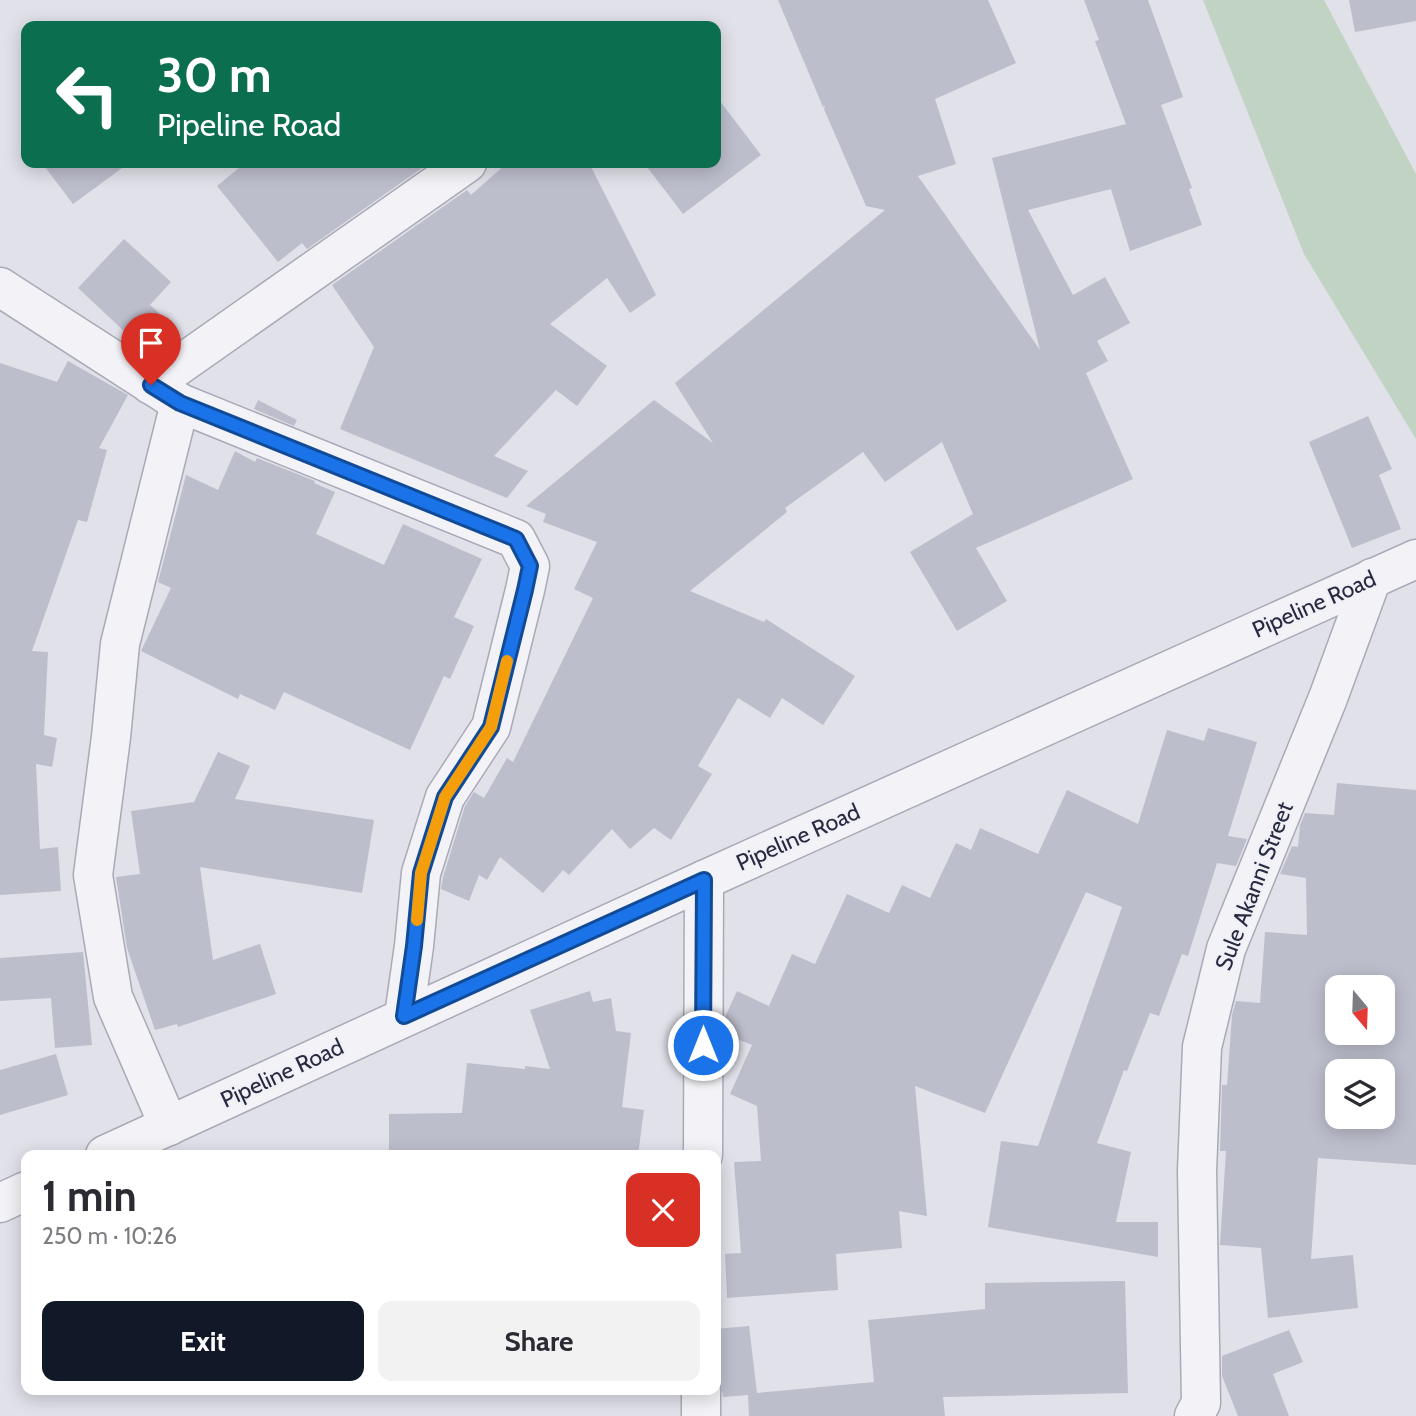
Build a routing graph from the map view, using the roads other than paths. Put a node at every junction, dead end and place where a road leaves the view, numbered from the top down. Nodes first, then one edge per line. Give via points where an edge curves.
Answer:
1 (460, 168) edge
2 (0, 286) edge
3 (166, 394) junction
4 (1416, 559) edge
5 (1372, 578) junction
6 (704, 880) junction
7 (404, 1016) junction
8 (169, 1126) junction
9 (116, 1150) edge
10 (703, 1150) edge
11 (21, 1193) edge
12 (0, 1203) edge
13 (701, 1395) edge
14 (701, 1416) edge
15 (1194, 1416) edge

1 - 3 street
2 - 3 street
3 - 7 street via 516,539 530,566 491,727 445,797 421,873
3 - 8 street via 120,644 93,875 113,997
4 - 5 street, Pipeline Road
5 - 6 street, Pipeline Road
5 - 15 street, Sule Akanni Street via 1226,949 1202,1047 1197,1171 1201,1404
6 - 7 street, Pipeline Road
6 - 10 street
7 - 8 street, Pipeline Road
8 - 9 street, Pipeline Road
11 - 12 street
13 - 14 street

